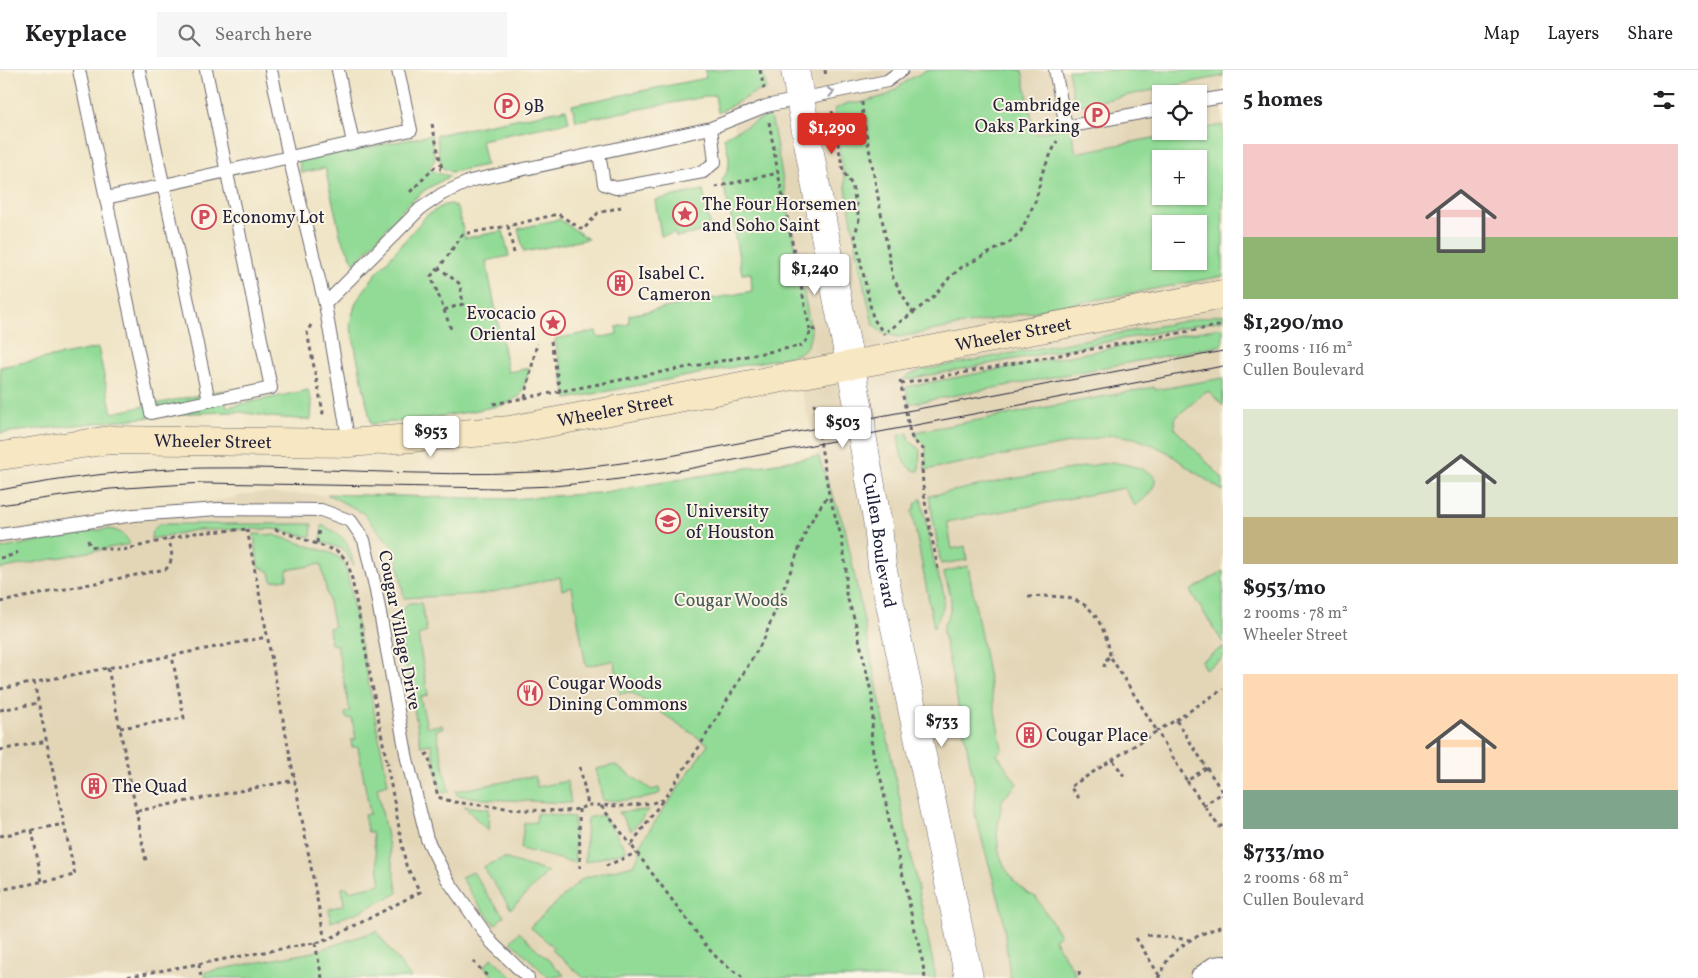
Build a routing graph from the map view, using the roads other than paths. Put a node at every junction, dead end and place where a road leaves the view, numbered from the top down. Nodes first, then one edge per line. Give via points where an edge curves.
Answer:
1 (79, 70) edge
2 (138, 70) edge
3 (206, 70) edge
4 (271, 70) edge
5 (338, 70) edge
6 (398, 70) edge
7 (795, 70) edge
8 (902, 70) edge
9 (1055, 70) edge
10 (1223, 96) edge
11 (801, 98) junction
12 (1207, 99) edge
13 (1152, 110) edge
14 (711, 128) junction
15 (353, 143) junction
16 (598, 152) junction
17 (288, 157) junction
18 (227, 171) junction
19 (163, 185) junction
20 (106, 198) junction
21 (1223, 294) edge
22 (325, 304) junction
23 (850, 365) junction
24 (210, 401) junction
25 (349, 443) junction
26 (0, 456) edge
27 (0, 536) edge
28 (1223, 968) edge
29 (528, 978) edge
30 (969, 978) edge
31 (1203, 978) edge

1 - 20 lane
2 - 19 lane
3 - 18 lane
4 - 17 lane
5 - 15 lane
6 - 15 lane via 411,130
7 - 11 street, Cullen Boulevard
11 -> 8 lane via 887,81
9 - 13 lane via 1066,127
10 - 12 lane
11 - 14 lane via 766,106
11 - 23 street, Cullen Boulevard
14 - 16 lane
14 - 16 lane via 715,162 703,172 616,188 604,184
15 - 17 lane
16 - 22 lane via 470,181 442,194 420,209
17 - 18 lane
17 - 22 lane
18 - 19 lane
18 - 24 lane via 271,388
19 - 20 lane
19 - 24 lane
20 - 24 lane via 151,413
21 - 23 main road, Wheeler Street
22 - 25 lane
23 - 25 main road, Wheeler Street via 510,430
23 - 30 street, Cullen Boulevard via 882,566
25 - 26 main road, Wheeler Street via 110,440
27 - 29 lane, Cougar Village Drive via 134,515 218,508 321,510 351,521 364,540 407,759 427,839 447,879 492,943
28 - 31 street via 1215,969

